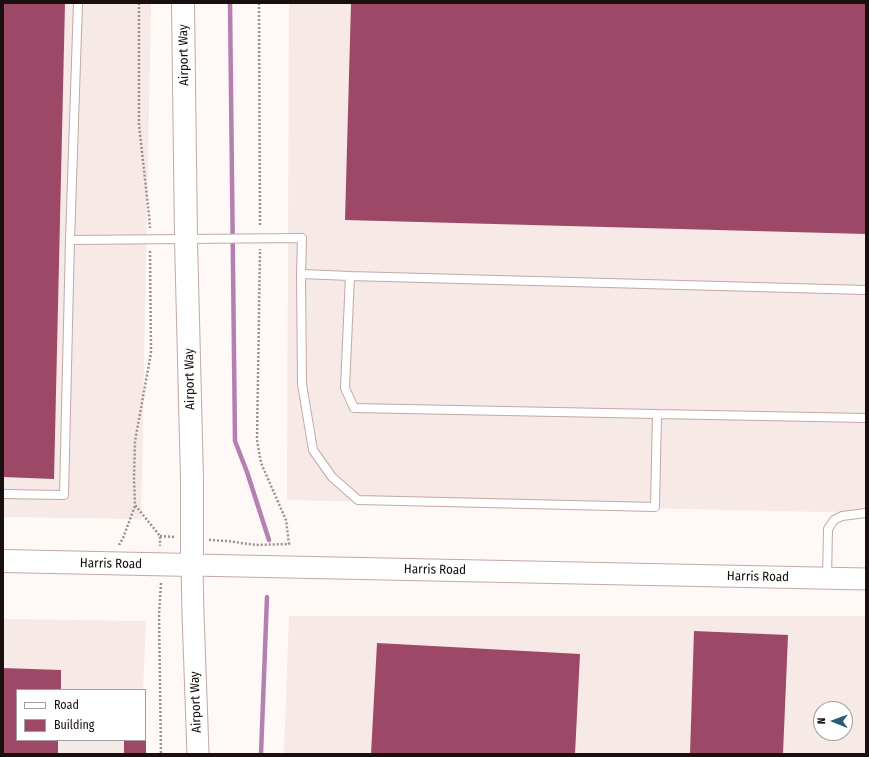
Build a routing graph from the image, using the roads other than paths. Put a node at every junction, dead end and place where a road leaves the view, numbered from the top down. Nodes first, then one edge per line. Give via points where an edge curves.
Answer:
1 (78, 3) edge
2 (183, 3) edge
3 (186, 239) junction
4 (70, 240) junction
5 (301, 274) junction
6 (350, 276) junction
7 (866, 290) edge
8 (657, 414) junction
9 (866, 418) edge
10 (3, 494) edge
11 (866, 513) edge
12 (3, 561) edge
13 (192, 565) junction
14 (827, 578) junction
15 (866, 579) edge
16 (198, 754) edge

1 - 4 lane
2 - 3 main road, Airport Way
3 - 4 lane
3 - 5 lane via 302,238
3 - 13 main road, Airport Way
4 - 10 lane via 64,495
5 - 6 lane
5 - 8 lane via 302,384 313,450 332,477 358,500 655,507
6 - 7 lane
6 - 8 lane via 346,388 354,408
8 - 9 lane
11 - 14 lane via 842,516 834,520 828,529
12 - 13 main road, Harris Road
13 - 14 street, Harris Road
13 - 16 street, Airport Way
14 - 15 street, Harris Road

